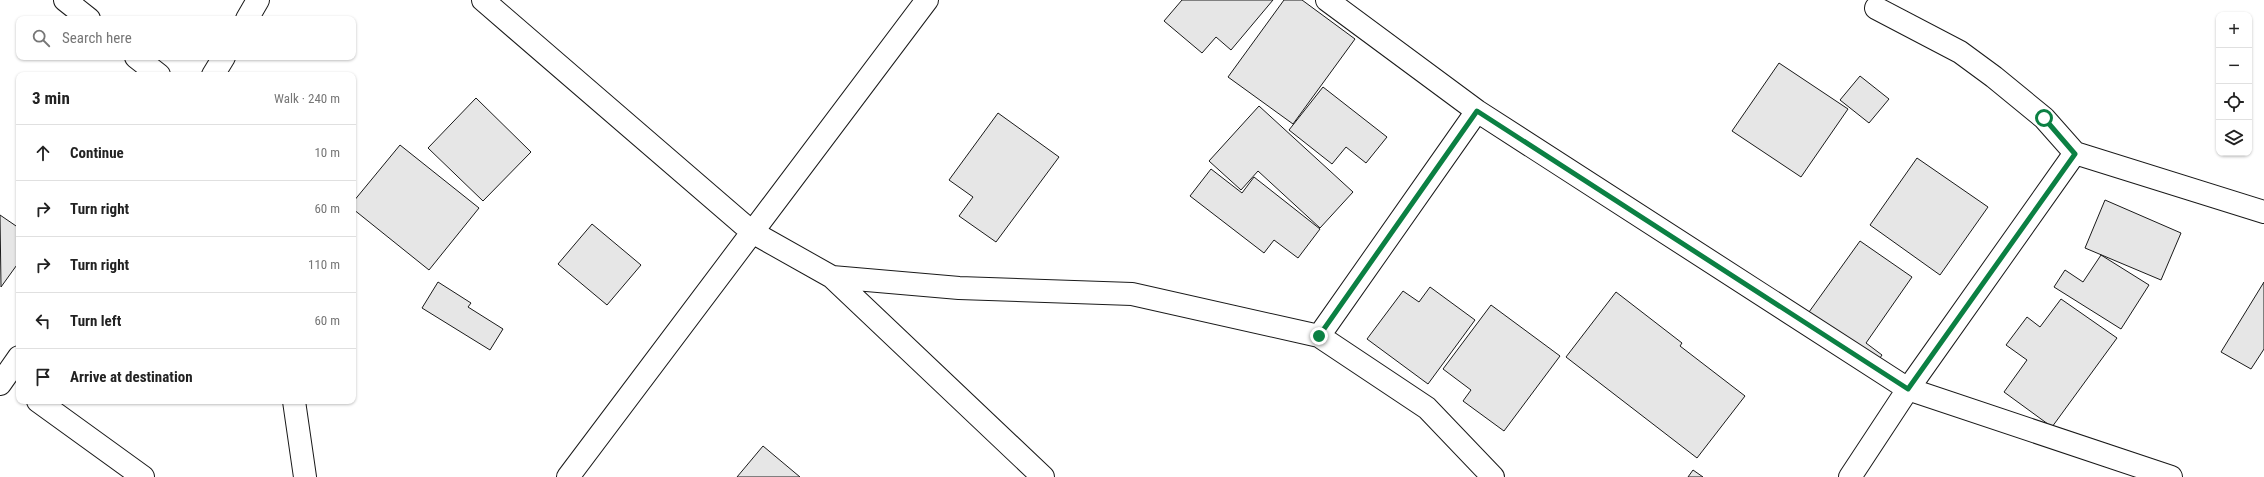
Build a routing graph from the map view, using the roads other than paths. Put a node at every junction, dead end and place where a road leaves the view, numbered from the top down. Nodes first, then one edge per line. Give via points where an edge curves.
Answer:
1 (65, 0) edge
2 (258, 0) edge
3 (483, 0) edge
4 (927, 0) edge
5 (1327, 0) edge
6 (1876, 8) dead end
7 (85, 16) edge
8 (249, 16) edge
9 (140, 60) edge
10 (222, 60) edge
11 (155, 72) edge
12 (215, 72) edge
13 (1477, 111) junction
14 (2075, 154) junction
15 (2264, 212) edge
16 (752, 232) junction
17 (832, 276) junction
18 (1319, 336) junction
19 (16, 362) edge
20 (6, 380) edge
21 (1908, 389) junction
22 (42, 404) edge
23 (294, 404) edge
24 (143, 477) edge
25 (305, 477) edge
26 (568, 477) edge
27 (1043, 477) edge
28 (1493, 477) edge
29 (1850, 477) edge
30 (2171, 477) edge

1 - 7 street
2 - 8 street
3 - 16 street
4 - 16 street
5 - 13 street
6 - 14 street via 1960,52 2044,118
9 - 11 street
10 - 12 street
13 - 18 street
13 - 21 street
14 - 15 street
14 - 21 street
16 - 17 street
16 - 26 street
17 - 18 street via 959,288 1132,294
17 - 27 street
18 - 28 street via 1427,408
19 - 20 street
21 - 29 street
21 - 30 street
22 - 24 street
23 - 25 street

